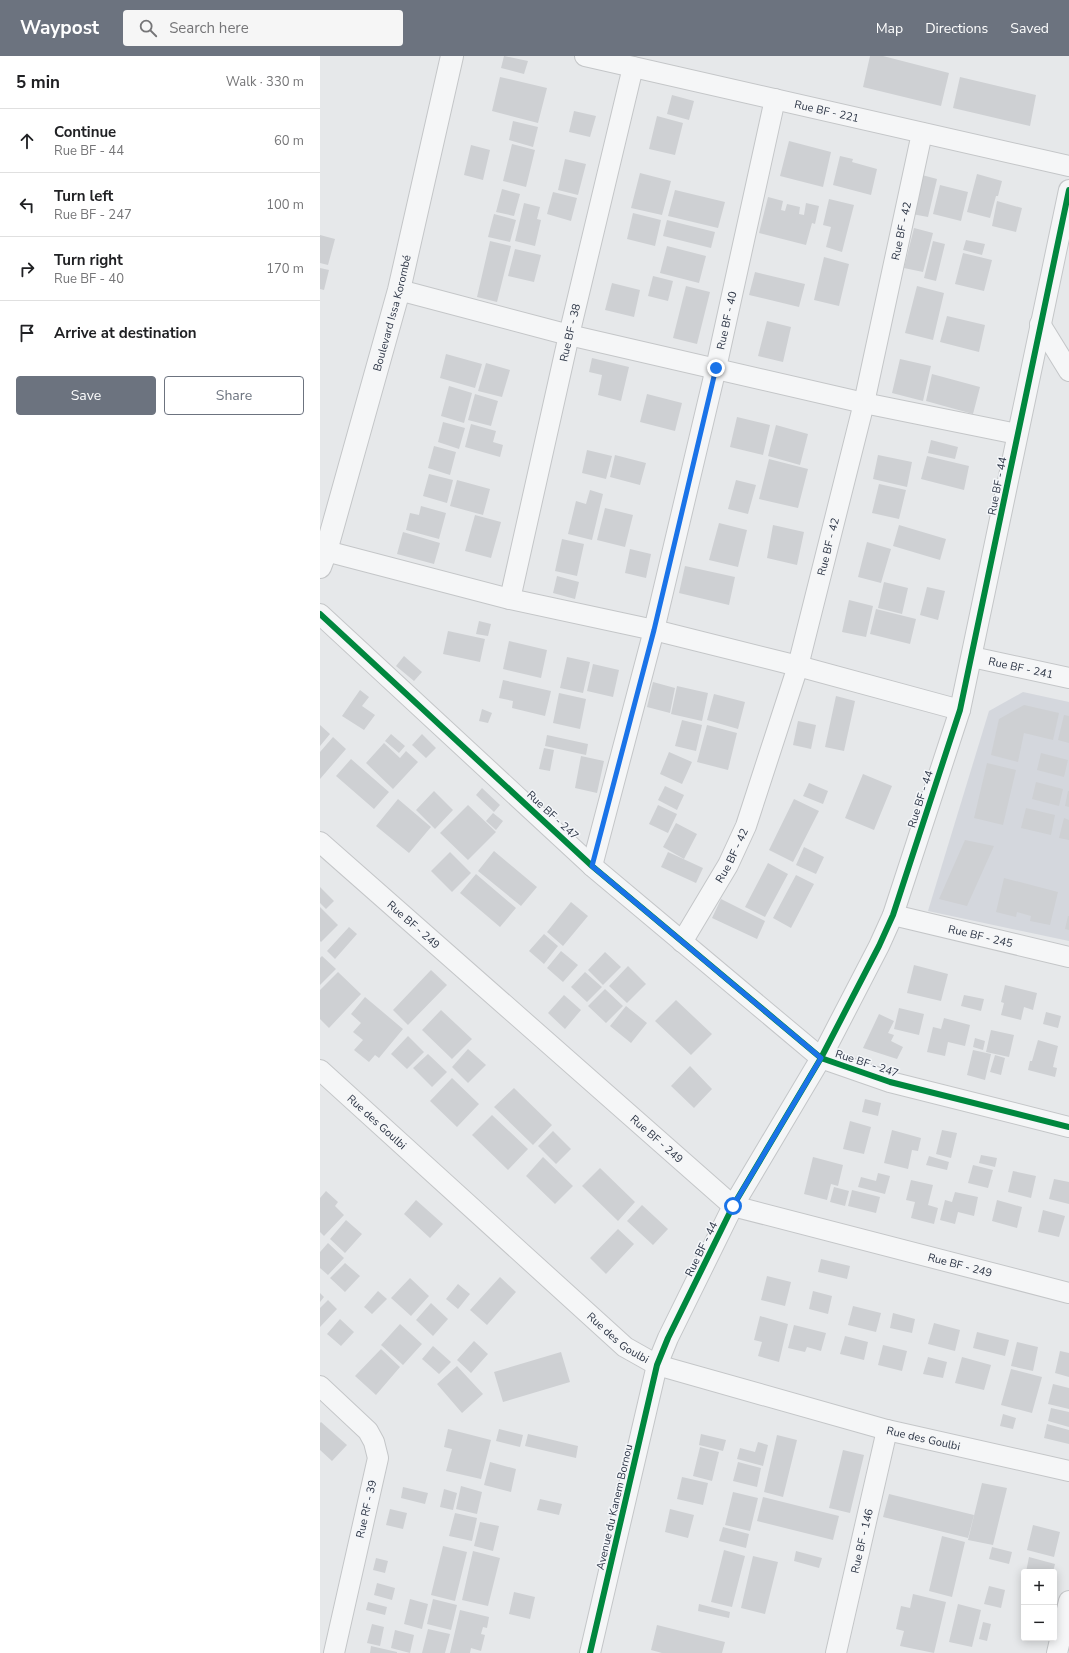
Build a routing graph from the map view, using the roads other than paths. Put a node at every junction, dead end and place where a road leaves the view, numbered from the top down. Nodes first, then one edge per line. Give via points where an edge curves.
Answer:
1 (452, 56) edge
2 (585, 56) edge
3 (633, 67) junction
4 (775, 99) junction
5 (922, 133) junction
6 (1069, 166) edge
7 (1069, 190) edge
8 (399, 290) junction
9 (1040, 324) junction
10 (569, 335) junction
11 (716, 368) junction
12 (1069, 371) edge
13 (864, 403) junction
14 (1017, 434) junction
15 (323, 559) edge
16 (510, 599) junction
17 (320, 614) edge
18 (654, 630) junction
19 (972, 657) junction
20 (798, 666) junction
21 (1069, 678) edge
22 (960, 710) junction
23 (320, 842) edge
24 (592, 866) junction
25 (893, 915) junction
26 (682, 942) junction
27 (1069, 957) edge
28 (821, 1058) junction
29 (320, 1070) edge
30 (1069, 1127) edge
31 (733, 1206) junction
32 (1069, 1293) edge
33 (657, 1365) junction
34 (320, 1386) edge
35 (887, 1430) junction
36 (1069, 1471) edge
37 (1069, 1601) edge
38 (334, 1653) edge
39 (590, 1653) edge
40 (836, 1653) edge
41 (1057, 1653) edge

1 - 8 street, Boulevard Issa Korombé
2 - 3 street, Rue BF - 221
3 - 4 street, Rue BF - 221
3 - 10 street, Rue BF - 38
4 - 5 street, Rue BF - 221
4 - 11 street, Rue BF - 40
5 - 6 street, Rue BF - 221
5 - 13 street, Rue BF - 42
7 - 9 street, Rue BF - 44
8 - 10 street
8 - 15 street, Boulevard Issa Korombé
9 - 12 street
9 - 14 street, Rue BF - 44
10 - 11 street
10 - 16 street, Rue BF - 38
11 - 13 street
11 - 18 street, Rue BF - 40
13 - 14 street
13 - 20 street, Rue BF - 42
14 - 19 street, Rue BF - 44
15 - 16 street
16 - 18 street
17 - 24 street, Rue BF - 247
18 - 20 street
18 - 24 street, Rue BF - 40
19 - 21 street, Rue BF - 241
19 - 22 street, Rue BF - 44
20 - 22 street
20 - 26 street, Rue BF - 42 via 746,826 728,865
22 - 25 street, Rue BF - 44
23 - 31 street, Rue BF - 249
24 - 26 street, Rue BF - 247
25 - 27 street, Rue BF - 245
25 - 28 street, Rue BF - 44
26 - 28 street, Rue BF - 247
28 - 30 street, Rue BF - 247 via 890,1082
28 - 31 street, Rue BF - 44
29 - 33 street, Rue des Goulbi via 626,1347
31 - 32 street, Rue BF - 249
31 - 33 street, Rue BF - 44
33 - 35 street, Rue des Goulbi
33 - 39 street, Avenue du Kanem Bornou
34 - 38 street, Rue RF - 39 via 368,1432 374,1442 378,1458
35 - 36 street, Rue des Goulbi
35 - 40 street, Rue BF - 146
37 - 41 street

